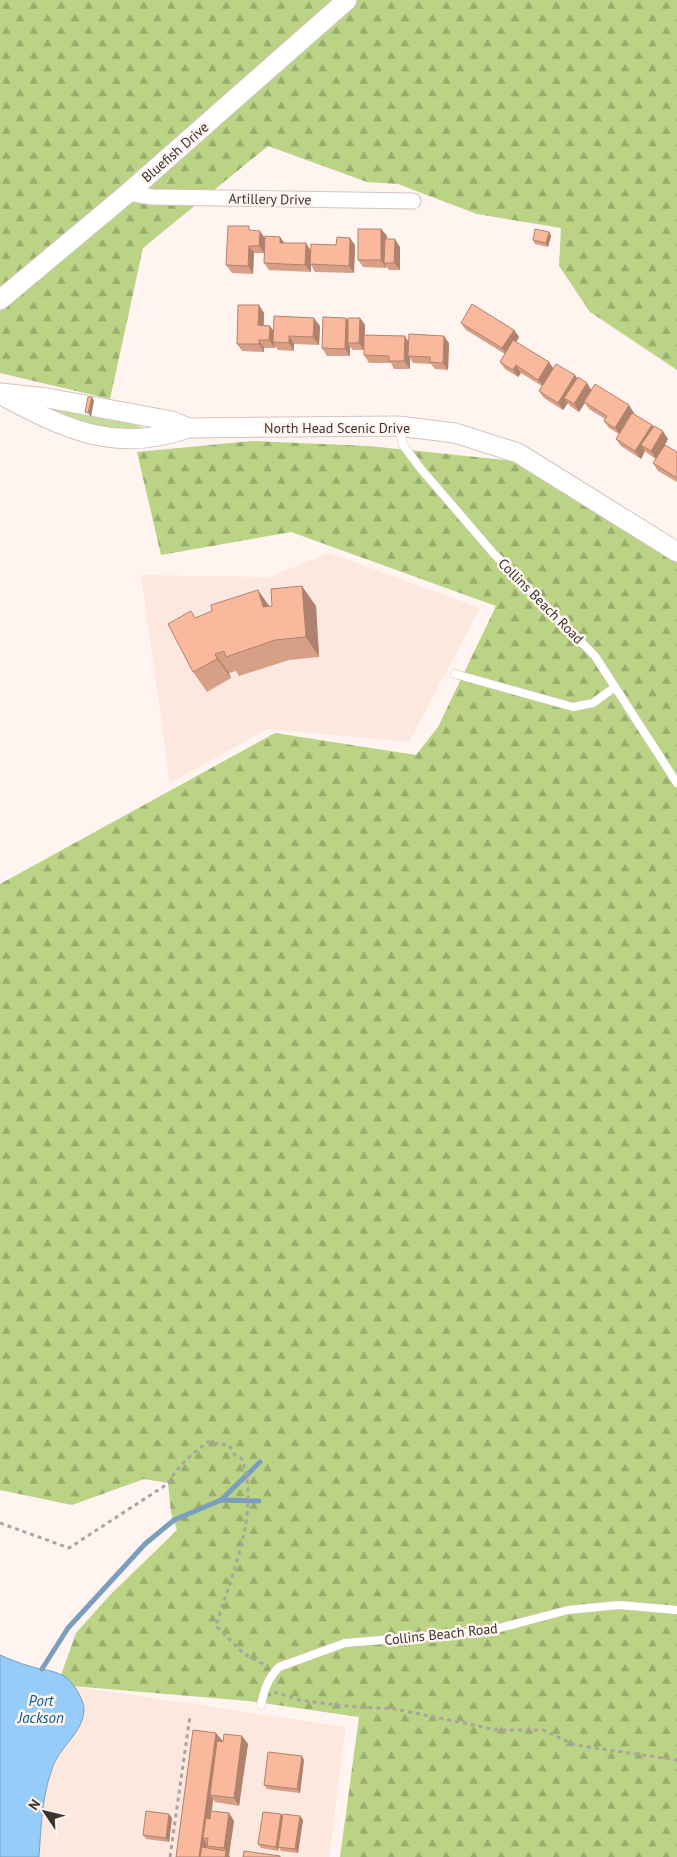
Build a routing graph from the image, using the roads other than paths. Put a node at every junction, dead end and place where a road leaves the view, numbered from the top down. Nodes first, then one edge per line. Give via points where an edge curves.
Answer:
1 (347, 0) edge
2 (128, 193) junction
3 (413, 201) dead end
4 (0, 300) edge
5 (0, 393) edge
6 (398, 426) junction
7 (188, 428) junction
8 (677, 552) edge
9 (455, 674) dead end
10 (615, 687) junction
11 (677, 783) edge
12 (677, 1610) edge
13 (262, 1705) dead end

1 - 2 street, Bluefish Drive
2 - 3 street, Artillery Drive via 152,197
2 - 4 street, Bluefish Drive
5 - 7 street, North Head Scenic Drive via 47,398 172,421
5 - 7 street via 91,436 138,438 169,435
6 - 7 street, North Head Scenic Drive
6 - 8 street, North Head Scenic Drive via 455,433 518,453
6 - 10 lane, Collins Beach Road via 403,445 421,469 494,554 595,656
9 - 10 lane via 573,707 593,703
10 - 11 lane, Collins Beach Road
12 - 13 lane, Collins Beach Road via 619,1605 568,1610 488,1631 345,1643 279,1668 264,1689

